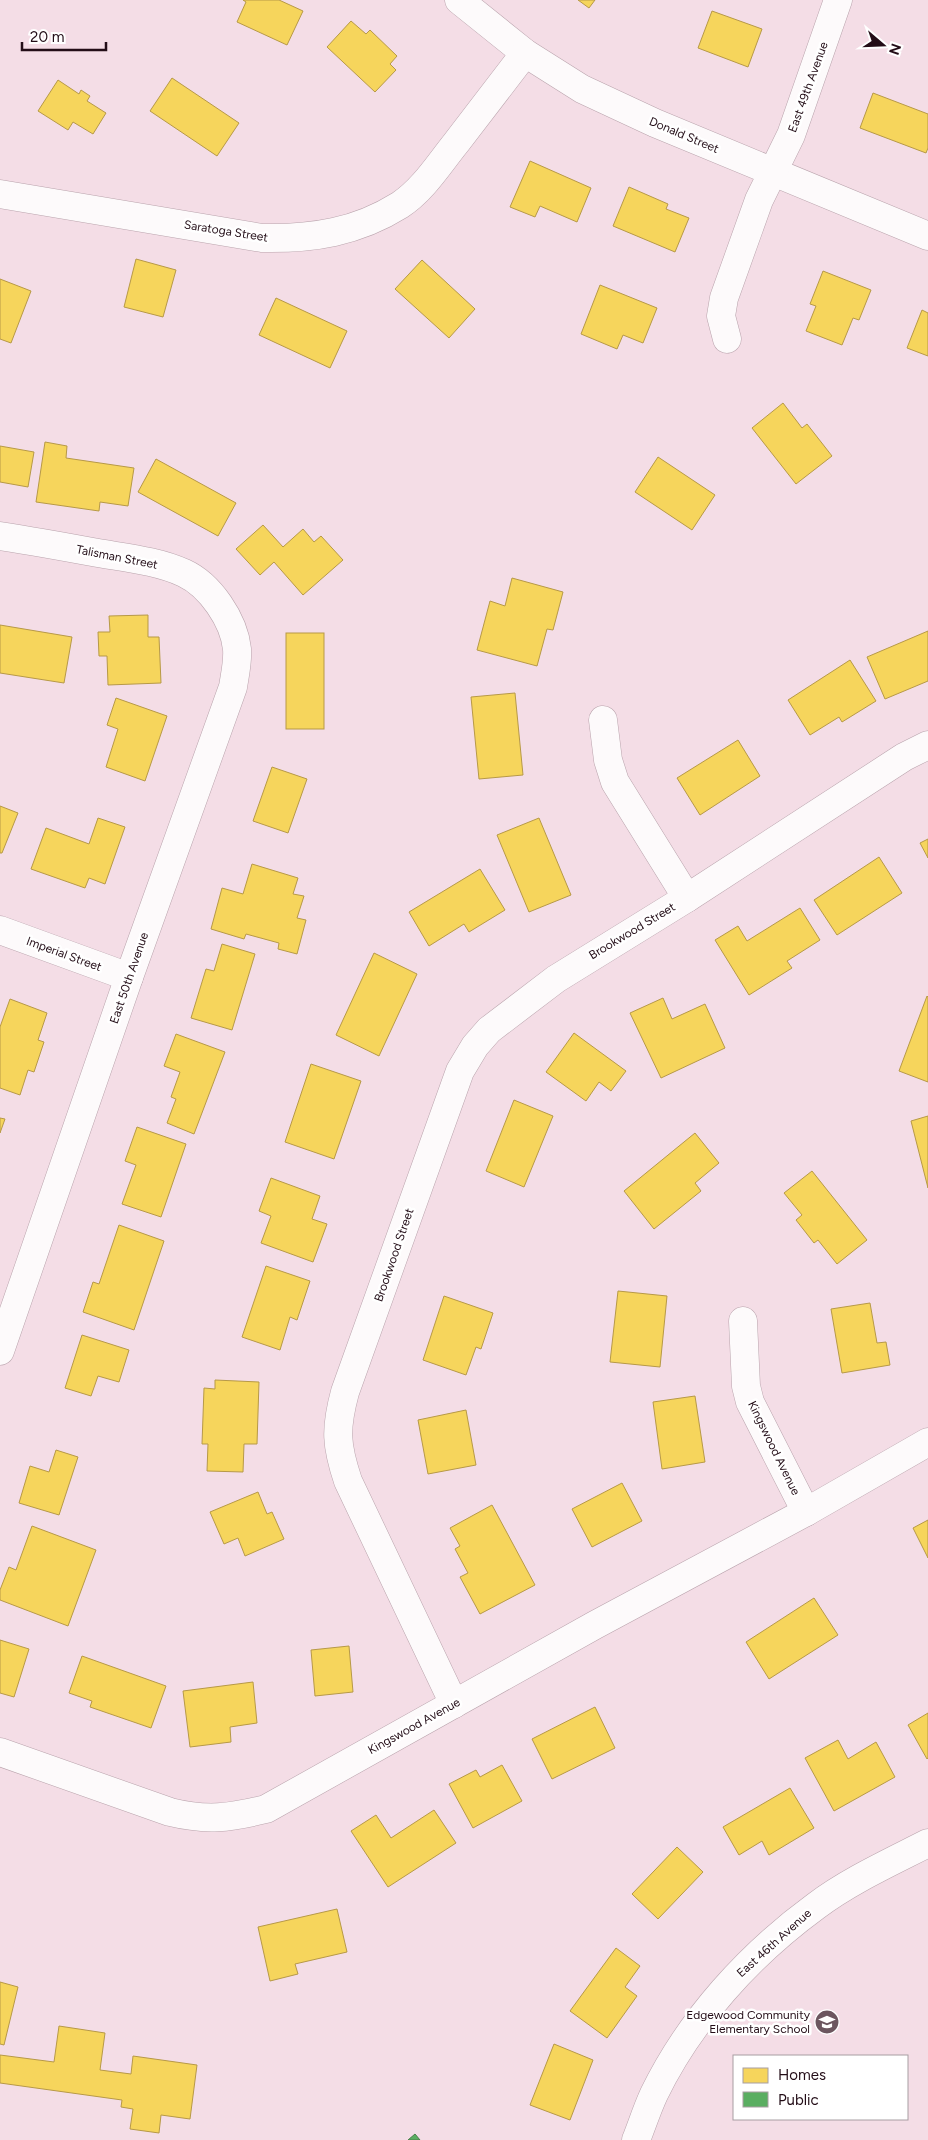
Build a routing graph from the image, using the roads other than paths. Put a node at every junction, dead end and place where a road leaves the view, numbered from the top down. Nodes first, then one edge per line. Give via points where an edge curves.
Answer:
1 (459, 0) edge
2 (838, 0) edge
3 (525, 52) junction
4 (773, 173) junction
5 (0, 194) edge
6 (928, 236) edge
7 (727, 339) dead end
8 (0, 536) edge
9 (220, 606) joint
10 (603, 720) dead end
11 (928, 745) edge
12 (687, 898) junction
13 (0, 930) edge
14 (129, 977) junction
15 (743, 1322) dead end
16 (0, 1351) edge
17 (928, 1442) edge
18 (806, 1512) junction
19 (454, 1704) junction
20 (0, 1752) edge
21 (928, 1843) edge
22 (636, 2140) edge

1 - 3 street, Donald Street
2 - 4 street, East 49th Avenue via 791,135
3 - 4 street, Donald Street via 582,89
3 - 5 street, Saratoga Street via 425,183 401,204 367,223 332,233 297,239 262,238
4 - 6 street, Donald Street
4 - 7 street, East 49th Avenue via 759,200 722,303 721,316
8 - 9 street, Talisman Street via 162,565 185,573 204,587
9 - 14 street, East 50th Avenue via 237,647 233,687
10 - 12 street, Brookwood Street via 608,760 615,782
11 - 12 street, Brookwood Street via 904,757
12 - 19 street, Brookwood Street via 556,979 489,1030 475,1046 460,1071 445,1108 345,1392 338,1418 337,1442 348,1481
13 - 14 street, Imperial Street
14 - 16 street, East 50th Avenue
15 - 18 street, Kingswood Avenue via 746,1386 750,1402
17 - 18 street, Kingswood Avenue
18 - 19 street, Kingswood Avenue
19 - 20 street, Kingswood Avenue via 266,1808 215,1819 170,1812
21 - 22 street, East 46th Avenue via 816,1905 752,1960 717,1997 682,2044 654,2094

